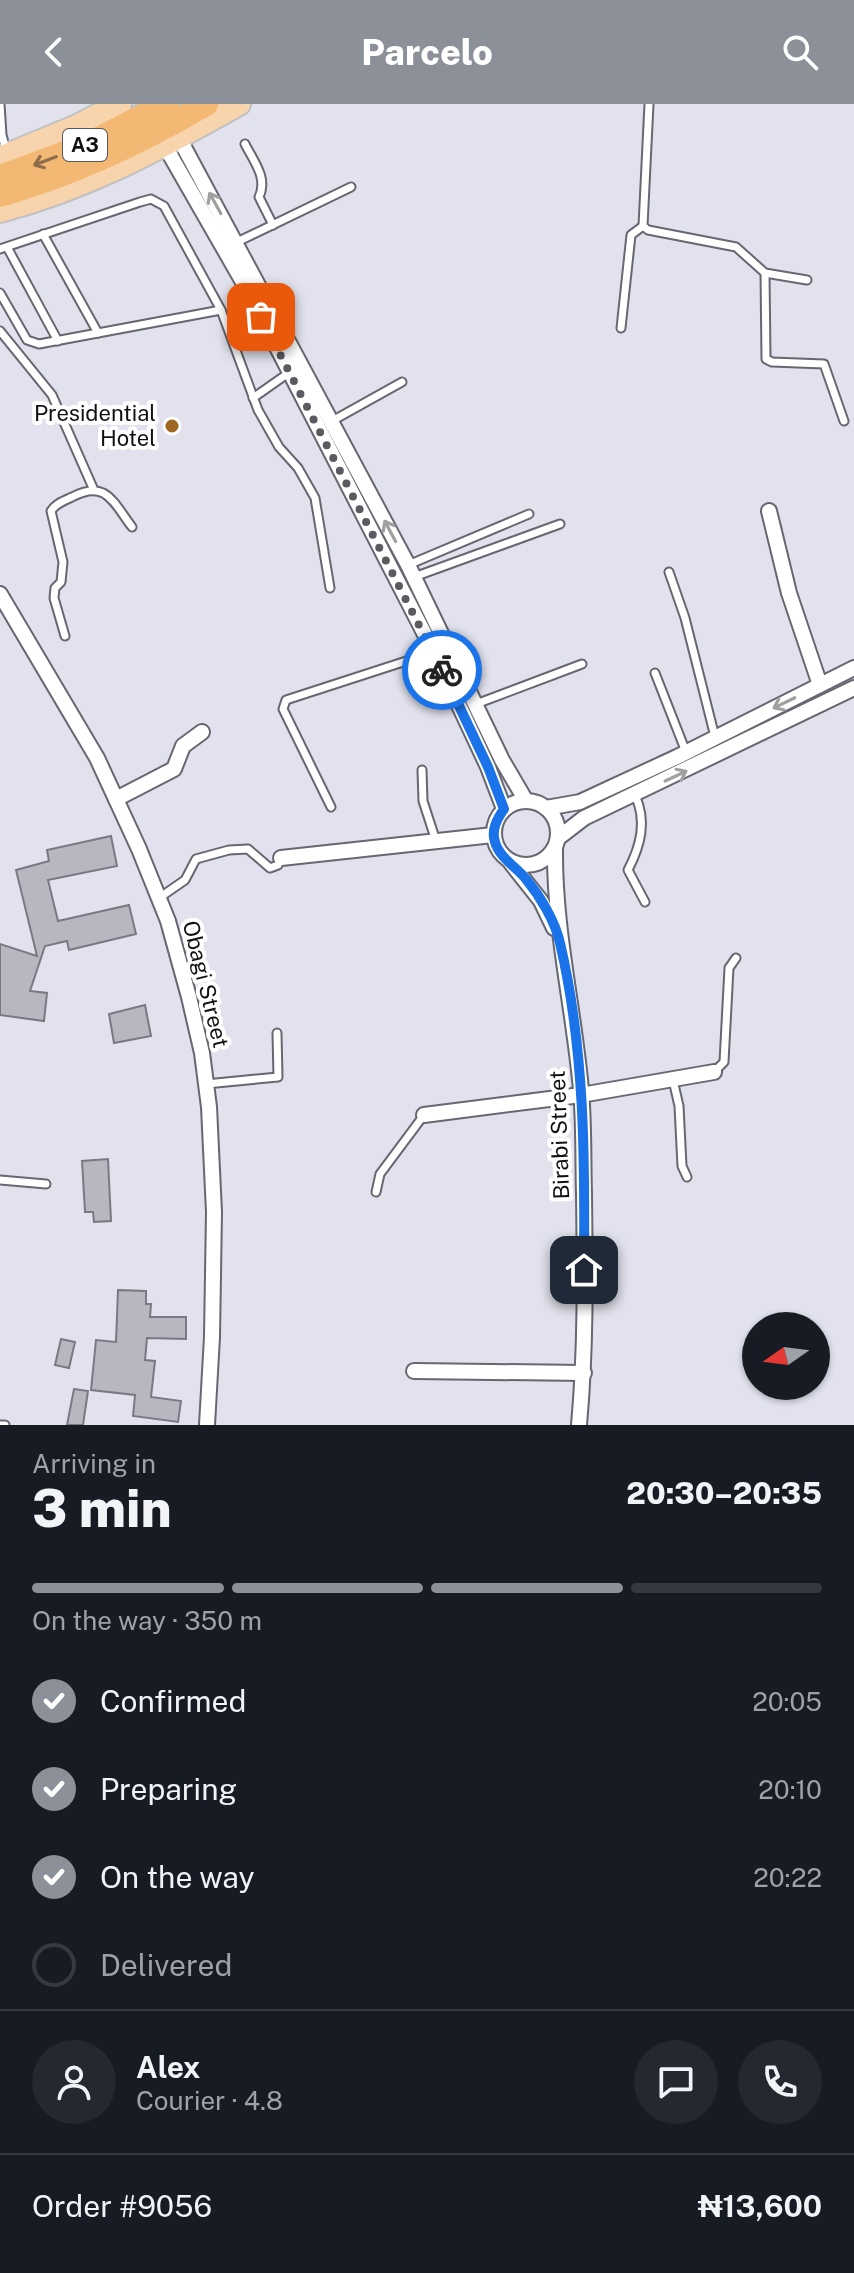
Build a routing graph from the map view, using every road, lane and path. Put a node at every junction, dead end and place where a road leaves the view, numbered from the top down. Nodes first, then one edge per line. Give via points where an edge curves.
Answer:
1 (0, 104) edge
2 (120, 104) edge
3 (166, 104) edge
4 (206, 104) edge
5 (239, 104) edge
6 (649, 104) edge
7 (172, 142) junction
8 (245, 144) dead end
9 (2, 184) edge
10 (351, 187) dead end
11 (273, 225) junction
12 (643, 226) junction
13 (43, 234) junction
14 (237, 242) junction
15 (4, 248) edge
16 (765, 273) junction
17 (807, 280) dead end
18 (253, 286) junction
19 (0, 293) edge
20 (221, 310) junction
21 (621, 328) dead end
22 (0, 331) edge
23 (98, 333) junction
24 (58, 341) junction
25 (296, 370) junction
26 (402, 382) dead end
27 (253, 398) junction
28 (332, 421) junction
29 (844, 421) dead end
30 (93, 488) junction
31 (769, 511) dead end
32 (529, 514) dead end
33 (560, 524) dead end
34 (132, 527) dead end
35 (411, 571) junction
36 (669, 572) dead end
37 (330, 588) dead end
38 (0, 594) edge
39 (65, 636) dead end
40 (434, 652) junction
41 (582, 664) dead end
42 (854, 668) edge
43 (655, 673) dead end
44 (820, 685) junction
45 (854, 688) edge
46 (474, 704) junction
47 (202, 732) dead end
48 (715, 737) junction
49 (686, 752) junction
50 (422, 770) dead end
51 (635, 795) junction
52 (116, 799) junction
53 (526, 801) junction
54 (331, 807) dead end
55 (546, 808) junction
56 (504, 809) junction
57 (493, 835) junction
58 (436, 841) junction
59 (556, 843) junction
60 (281, 858) joint
61 (509, 861) junction
62 (159, 898) junction
63 (645, 902) dead end
64 (560, 940) junction
65 (736, 958) dead end
66 (277, 1033) dead end
67 (714, 1072) joint
68 (673, 1080) junction
69 (206, 1084) junction
70 (581, 1095) junction
71 (424, 1115) joint
72 (687, 1177) dead end
73 (0, 1180) edge
74 (46, 1184) dead end
75 (376, 1192) dead end
76 (414, 1371) dead end
77 (584, 1373) junction
78 (207, 1425) edge
79 (579, 1425) edge

1 - 9 lane
2 - 9 main road
3 -> 9 highway, A3
4 - 9 highway, A3 via 86,167
5 - 7 main road
6 - 12 lane
7 - 9 main road via 87,184 43,199
14 -> 7 street
7 - 18 street
8 - 11 lane via 263,180 259,197
10 - 11 lane
11 - 14 lane
12 - 16 lane via 736,247
12 - 21 lane via 631,235
13 - 15 lane
13 - 20 lane via 140,202 158,201
13 - 23 lane
14 - 18 street
15 - 24 lane
16 - 17 lane
16 - 29 lane via 766,359 824,364
18 - 25 street
19 - 24 lane via 27,340
20 - 23 lane
20 - 27 lane
22 - 30 lane via 52,395
23 - 24 lane
25 - 27 lane
25 - 28 street
25 - 40 street
26 - 28 lane
27 - 37 lane via 315,498
35 -> 28 street
30 - 34 lane via 108,496
30 - 39 lane via 51,511 63,562 54,598
31 - 44 street
32 - 35 lane
33 - 35 lane
35 - 46 street
36 - 48 lane
38 - 52 street, Obagi Street
40 - 54 lane via 286,700 283,709
40 - 56 street
41 - 46 lane
42 - 44 street
43 - 49 lane
44 -> 48 street
51 -> 45 street
46 - 53 street
47 - 52 street via 183,746 174,769
48 - 49 street
49 - 55 street via 580,802
50 - 58 lane via 423,801
51 - 59 street via 584,818
51 - 63 lane via 643,819 628,870
52 - 62 street, Obagi Street
53 - 55 street
53 - 56 street
55 - 59 street via 553,817
56 - 57 street
57 - 58 street
57 - 61 street
58 - 60 street
59 - 61 street via 539,863
59 - 64 street via 554,895
60 - 62 lane via 270,868 248,849 196,859 185,880
61 - 64 street via 541,901
62 - 69 street, Obagi Street via 189,997
64 - 70 street, Birabi Street
65 - 67 lane via 729,968 724,1062
66 - 69 lane via 278,1077
67 - 68 street
68 - 70 street
68 - 72 lane
69 - 78 street, Obagi Street via 214,1212
70 - 71 street
70 - 77 street, Birabi Street
71 - 75 lane via 380,1174
73 - 74 lane
76 - 77 street
77 - 79 street, Birabi Street

